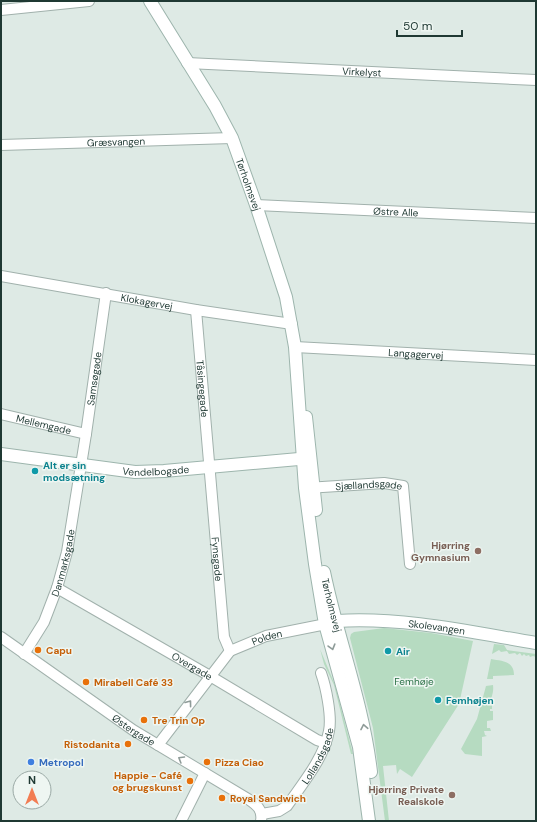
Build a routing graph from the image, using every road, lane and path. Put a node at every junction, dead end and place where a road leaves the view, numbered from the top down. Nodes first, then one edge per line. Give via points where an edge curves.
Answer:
1 (89, 1) edge
2 (150, 1) edge
3 (1, 10) edge
4 (187, 63) junction
5 (536, 80) edge
6 (232, 138) junction
7 (1, 145) edge
8 (256, 205) junction
9 (536, 218) edge
10 (1, 276) edge
11 (106, 293) junction
12 (196, 310) junction
13 (292, 324) junction
14 (295, 347) junction
15 (536, 360) edge
16 (1, 414) edge
17 (86, 434) junction
18 (1, 454) edge
19 (307, 459) junction
20 (82, 465) junction
21 (209, 467) junction
22 (309, 487) junction
23 (410, 564) dead end
24 (57, 588) junction
25 (331, 623) junction
26 (1, 638) edge
27 (536, 643) edge
28 (230, 651) junction
29 (24, 654) junction
30 (321, 673) dead end
31 (210, 676) junction
32 (326, 743) junction
33 (158, 745) junction
34 (205, 773) junction
35 (261, 818) edge
36 (181, 821) edge
37 (369, 821) edge
38 (376, 821) edge

1 - 3 street
2 - 4 street, Tørholmsvej
4 - 5 street, Virkelyst
4 - 6 street, Tørholmsvej
6 - 7 street, Græsvangen
6 - 8 street, Tørholmsvej
8 - 9 street, Østre Alle
8 - 13 street, Tørholmsvej via 286,297
10 - 11 street, Klokagervej
11 - 12 street, Klokagervej
11 - 17 street, Samsøgade
12 - 13 street, Klokagervej
12 - 21 street, Tåsingegade
13 - 14 street, Tørholmsvej
14 - 15 street, Langagervej
14 - 19 street, Tørholmsvej via 299,387 307,422
16 - 17 street, Mellemgade
17 - 20 street, Samsøgade
18 - 20 street, Vendelbogade
19 - 21 street, Vendelbogade
19 - 22 street, Tørholmsvej
20 - 21 street, Vendelbogade via 134,472
20 - 24 street, Danmarksgade via 67,552
21 - 28 street, Fynsgade via 224,637
22 - 23 street, Sjællandsgade via 384,483 403,486
22 - 25 street, Tørholmsvej
24 - 29 street, Danmarksgade via 44,622
24 - 31 street, Overgade
25 - 27 street, Skolevangen via 414,623
25 - 28 street, Polden via 266,636
25 -> 37 street, Tørholmsvej via 359,747
38 -> 25 street, Tørholmsvej via 364,724
26 - 29 street, Østergade
28 - 31 street, Polden
29 - 33 street, Østergade
30 - 32 street, Lollandsgade via 330,727
31 - 32 street, Overgade via 316,740
33 -> 31 street, Polden
32 - 35 street, Lollandsgade via 287,806
34 -> 33 street, Østergade
34 - 35 street, Østergade via 258,806
34 - 36 street

